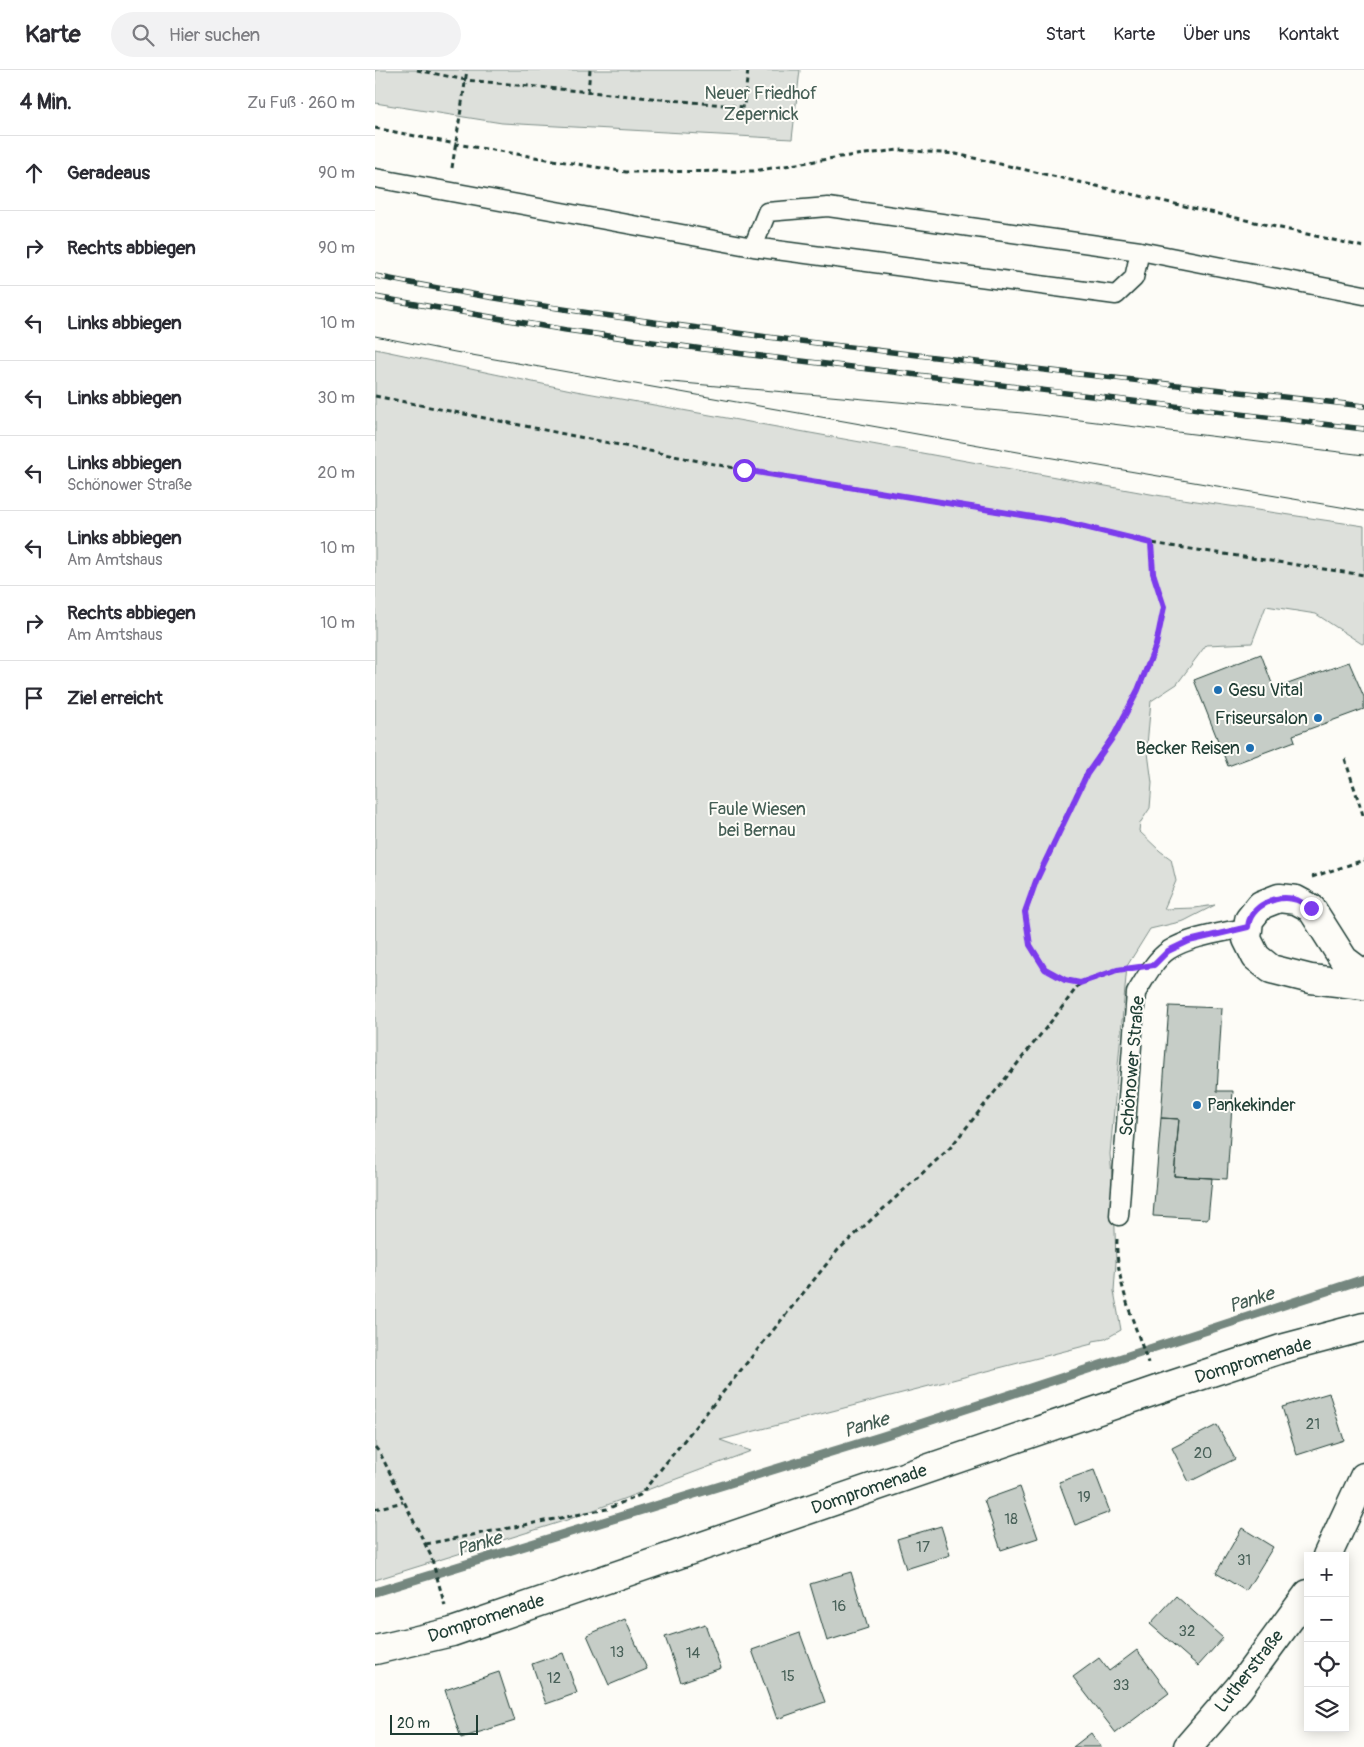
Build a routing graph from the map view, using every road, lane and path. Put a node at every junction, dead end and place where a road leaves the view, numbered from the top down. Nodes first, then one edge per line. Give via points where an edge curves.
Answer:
1 (417, 70) edge
2 (467, 70) edge
3 (590, 70) edge
4 (748, 70) edge
5 (466, 80) junction
6 (588, 92) junction
7 (375, 128) edge
8 (456, 144) junction
9 (375, 178) edge
10 (1364, 246) edge
11 (753, 247) junction
12 (1140, 251) junction
13 (1364, 295) edge
14 (375, 396) edge
15 (1151, 543) junction
16 (1364, 575) edge
17 (1345, 759) dead end
18 (1364, 818) edge
19 (1248, 927) junction
20 (1154, 965) junction
21 (1364, 975) edge
22 (1080, 983) junction
23 (1364, 985) edge
24 (1119, 1216) joint
25 (1364, 1327) edge
26 (1149, 1365) dead end
27 (375, 1447) edge
28 (1364, 1477) edge
29 (403, 1502) junction
30 (375, 1509) edge
31 (426, 1544) junction
32 (1329, 1552) edge
33 (1306, 1597) edge
34 (445, 1604) dead end
35 (375, 1650) edge
36 (1188, 1747) edge

1 - 5 path
2 - 5 path
3 - 6 path
4 - 6 path via 743,107
5 - 6 path
5 - 8 path
7 - 8 path
8 - 10 path via 626,172 753,171 899,150 956,154
9 - 11 lane
11 - 12 lane via 767,212 828,208
11 - 12 lane via 1116,295 1134,278
12 - 13 lane
14 - 15 path via 744,470 1064,522
15 - 16 path
15 - 22 path via 1153,573 1164,607 1156,645 1115,734 1082,783 1025,912 1030,945 1045,969 1065,980
17 - 18 path
19 - 20 lane, Schönower Straße via 1189,941 1168,951
19 - 21 street via 1249,920 1261,905 1279,898 1296,900 1311,908 1344,960
19 - 23 street via 1247,939 1256,957 1271,969 1311,979
20 - 22 path via 1117,970
20 - 24 lane, Schönower Straße via 1136,993
22 - 31 path via 950,1148 838,1250 640,1495 607,1509
24 - 26 path via 1117,1252 1125,1295
25 - 35 street, Dompromenade via 1281,1349 1157,1390 452,1632
27 - 29 path
28 - 32 street
29 - 30 path
29 - 31 path
31 - 34 path
33 - 36 street, Lutherstraße via 1239,1688

